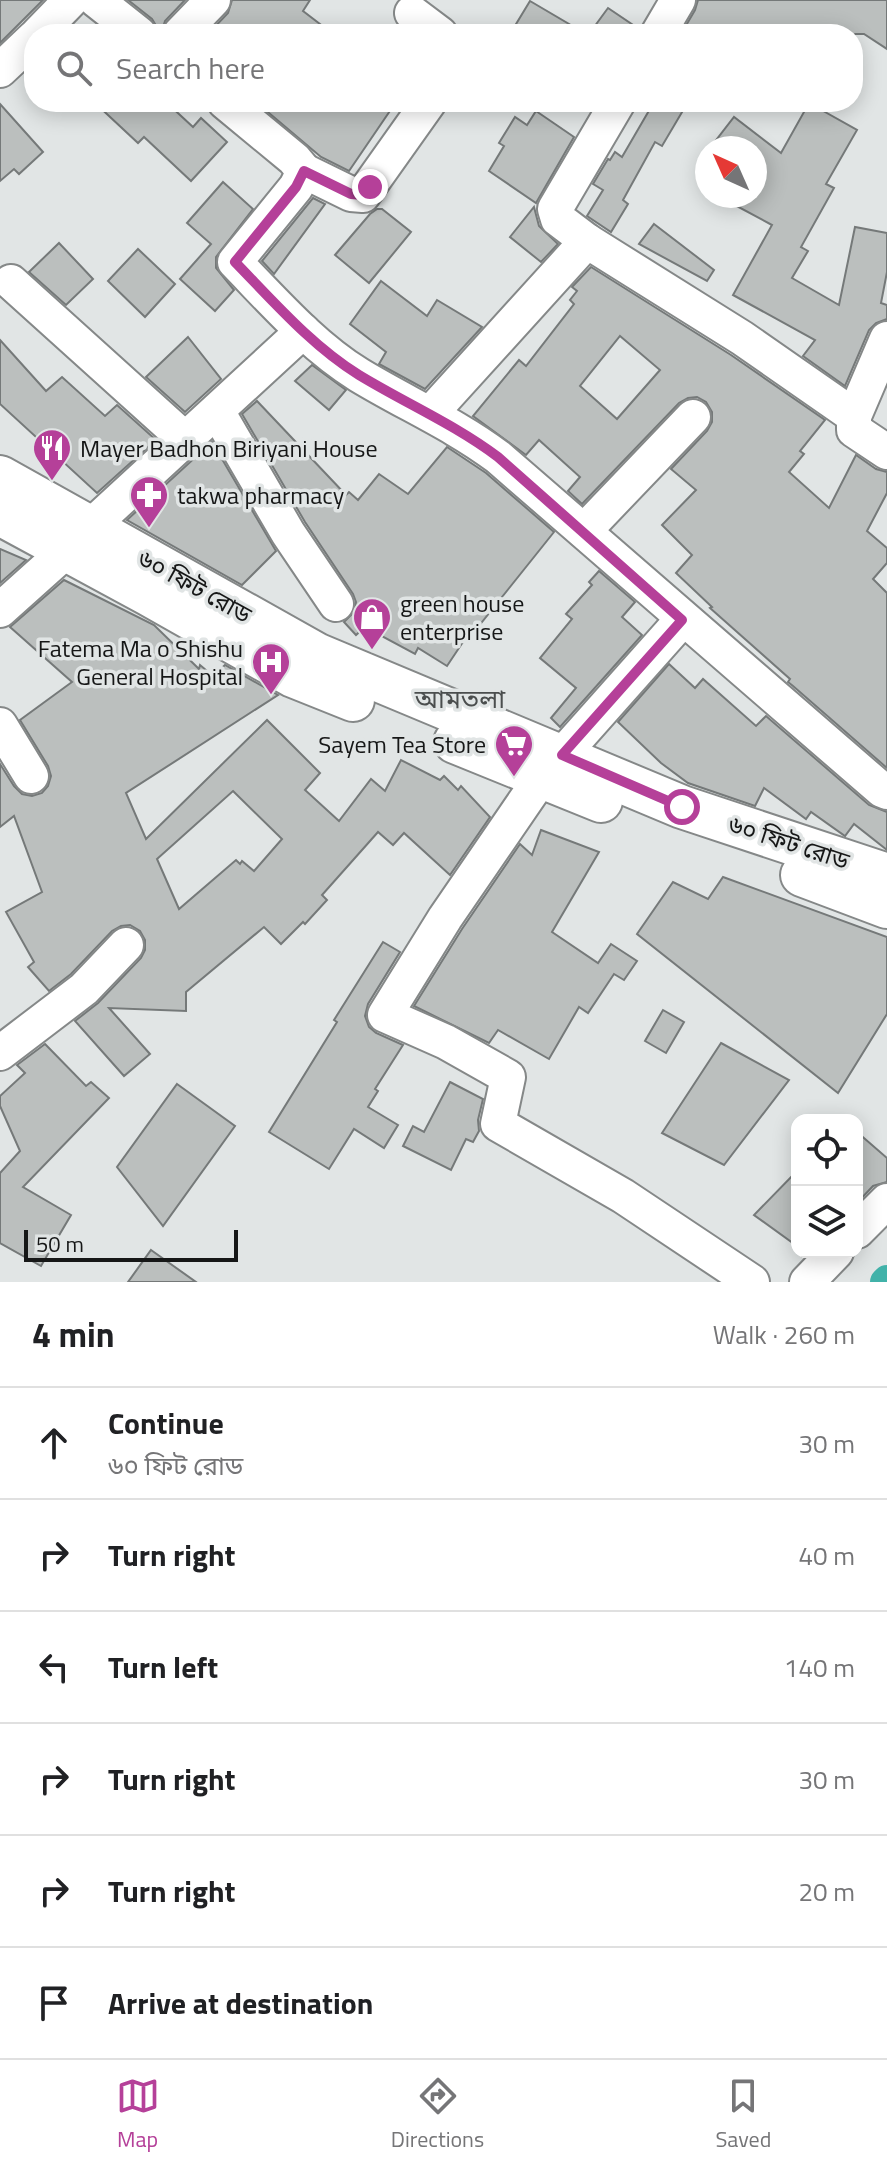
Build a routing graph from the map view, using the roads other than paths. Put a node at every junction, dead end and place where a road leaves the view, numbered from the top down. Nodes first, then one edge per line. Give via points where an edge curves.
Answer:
1 (71, 0) edge
2 (96, 0) edge
3 (213, 0) edge
4 (678, 0) edge
5 (412, 13) dead end
6 (48, 24) edge
7 (126, 24) edge
8 (190, 24) edge
9 (427, 24) edge
10 (664, 24) edge
11 (24, 47) edge
12 (0, 70) edge
13 (237, 112) edge
14 (422, 112) edge
15 (612, 112) edge
16 (304, 171) junction
17 (587, 241) junction
18 (11, 282) dead end
19 (303, 331) junction
20 (887, 339) edge
21 (217, 411) junction
22 (431, 413) junction
23 (854, 416) junction
24 (693, 417) dead end
25 (186, 440) junction
26 (887, 452) edge
27 (4, 497) edge
28 (584, 531) junction
29 (78, 539) junction
30 (336, 604) dead end
31 (0, 610) edge
32 (682, 620) junction
33 (0, 725) edge
34 (539, 762) junction
35 (31, 776) dead end
36 (887, 792) edge
37 (887, 875) edge
38 (887, 907) edge
39 (126, 945) dead end
40 (0, 1053) edge
41 (887, 1201) edge
42 (863, 1225) edge
43 (830, 1258) edge
44 (752, 1282) edge
45 (807, 1282) edge

1 - 6 street
2 - 7 street
3 - 8 street
4 - 10 street
5 - 9 street
11 - 12 street
13 - 16 street
14 - 16 street via 363,195
15 - 17 street via 555,209 558,219
16 - 19 street via 235,262
17 - 22 street
17 - 23 street
18 - 25 street
19 - 21 street
19 - 22 street via 357,374
20 - 23 street
21 - 25 street
21 - 30 street
22 - 28 street via 498,457
23 - 26 street via 854,430
24 - 28 street
25 - 29 street
27 - 29 street, ৬০ ফিট রোড
28 - 32 street
29 - 31 street
29 - 34 street, ৬০ ফিট রোড via 293,676
32 - 34 street
32 - 36 street
33 - 35 street
34 - 37 street, ৬০ ফিট রোড
34 - 38 street, ৬০ ফিট রোড
34 - 44 street via 385,1015 508,1077 498,1124 623,1196
39 - 40 street via 84,989
41 - 42 street
43 - 45 street

